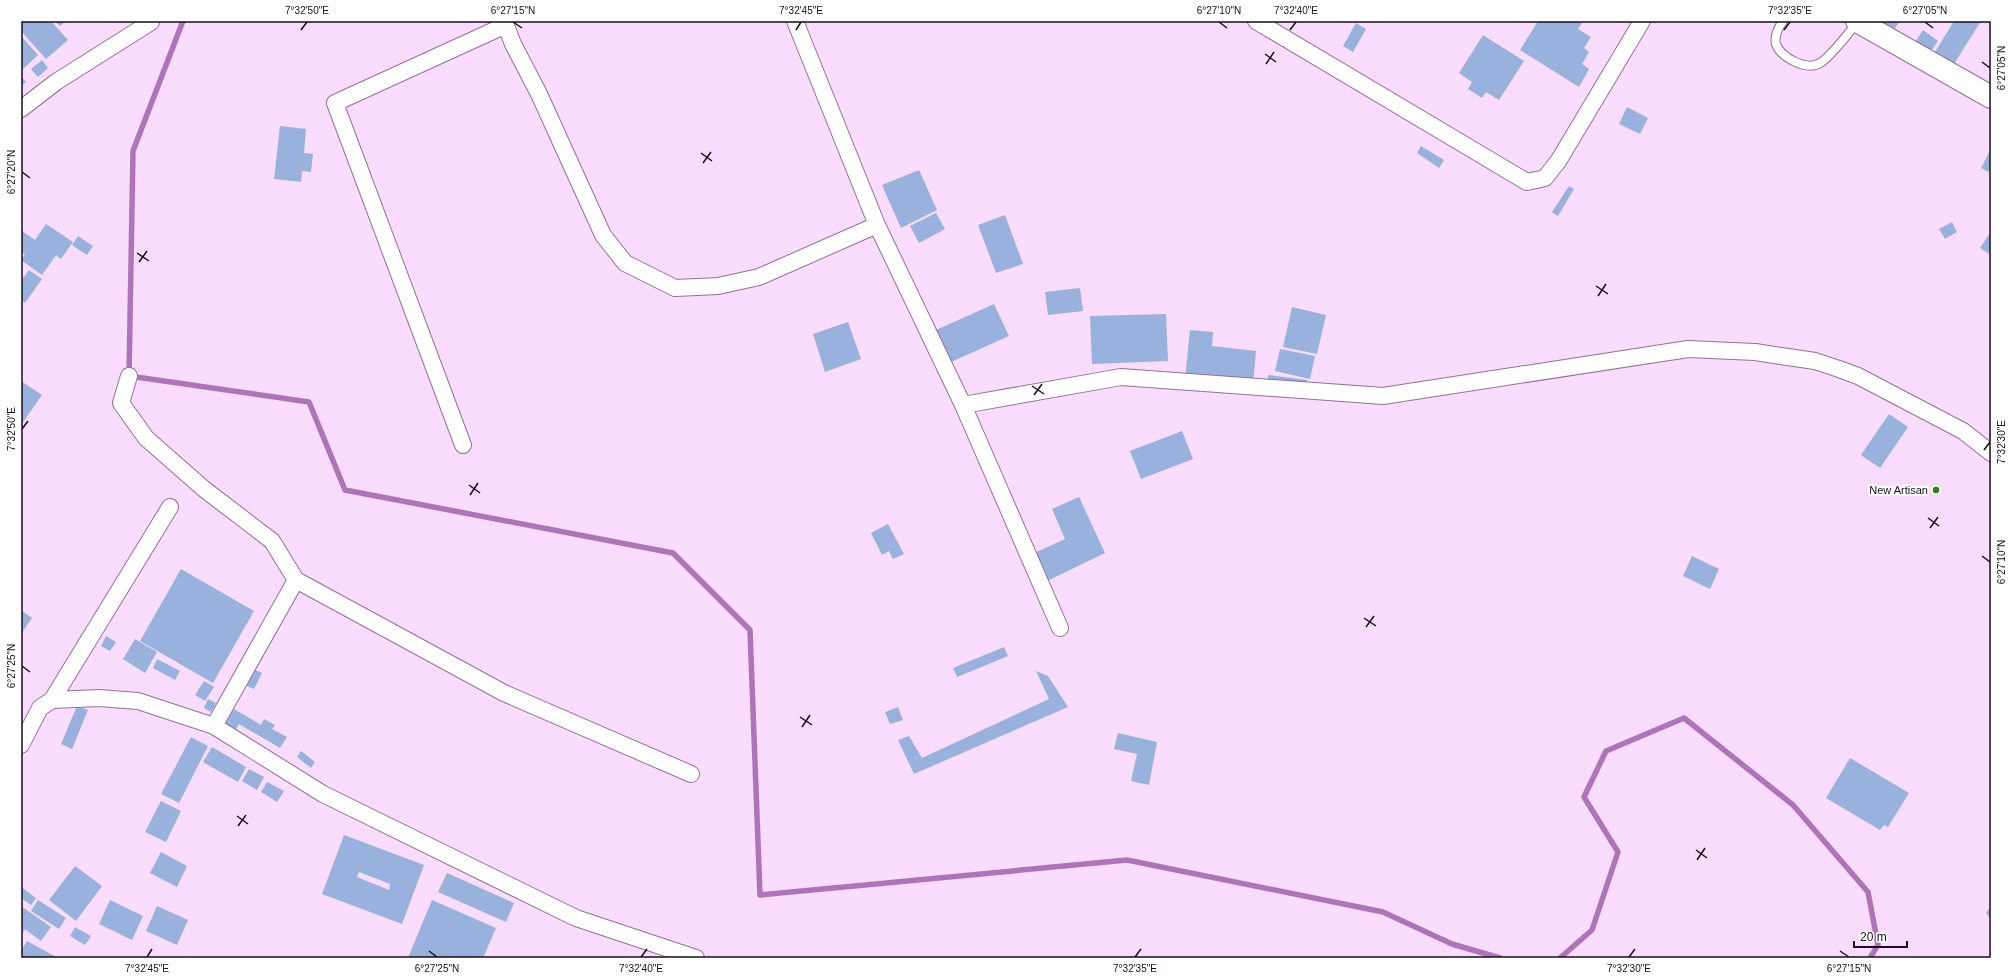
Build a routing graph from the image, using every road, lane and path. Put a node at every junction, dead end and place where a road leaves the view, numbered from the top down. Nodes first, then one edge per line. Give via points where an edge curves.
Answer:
1 (795, 21) edge
2 (1256, 21) edge
3 (1642, 21) edge
4 (1783, 21) edge
5 (1857, 21) edge
6 (151, 22) edge
7 (505, 23) edge
8 (1991, 97) edge
9 (21, 109) edge
10 (877, 224) junction
11 (129, 376) dead end
12 (963, 406) junction
13 (463, 444) dead end
14 (1991, 453) edge
15 (170, 507) dead end
16 (296, 580) junction
17 (1060, 628) dead end
18 (52, 700) junction
19 (214, 726) junction
20 (21, 745) edge
21 (691, 774) dead end
22 (696, 958) edge

1 - 10 street
2 - 3 street via 1527,182 1545,178 1559,160
4 - 5 lane via 1776,36 1776,45 1781,52 1801,66 1812,66 1821,63
5 - 8 main road
6 - 9 street via 56,82
7 - 10 street via 603,235 625,263 675,288 718,286 759,277
7 - 13 street via 335,103
10 - 12 street
11 - 16 street via 121,403 146,438 204,489 272,541
12 - 14 street via 1121,377 1383,396 1688,349 1768,354 1815,361 1839,369 1858,376 1963,431
12 - 17 street
15 - 18 street
16 - 19 street
16 - 21 street via 504,692
18 - 19 street via 99,698 138,701
18 - 20 street via 40,708
19 - 22 street via 323,794 576,918

